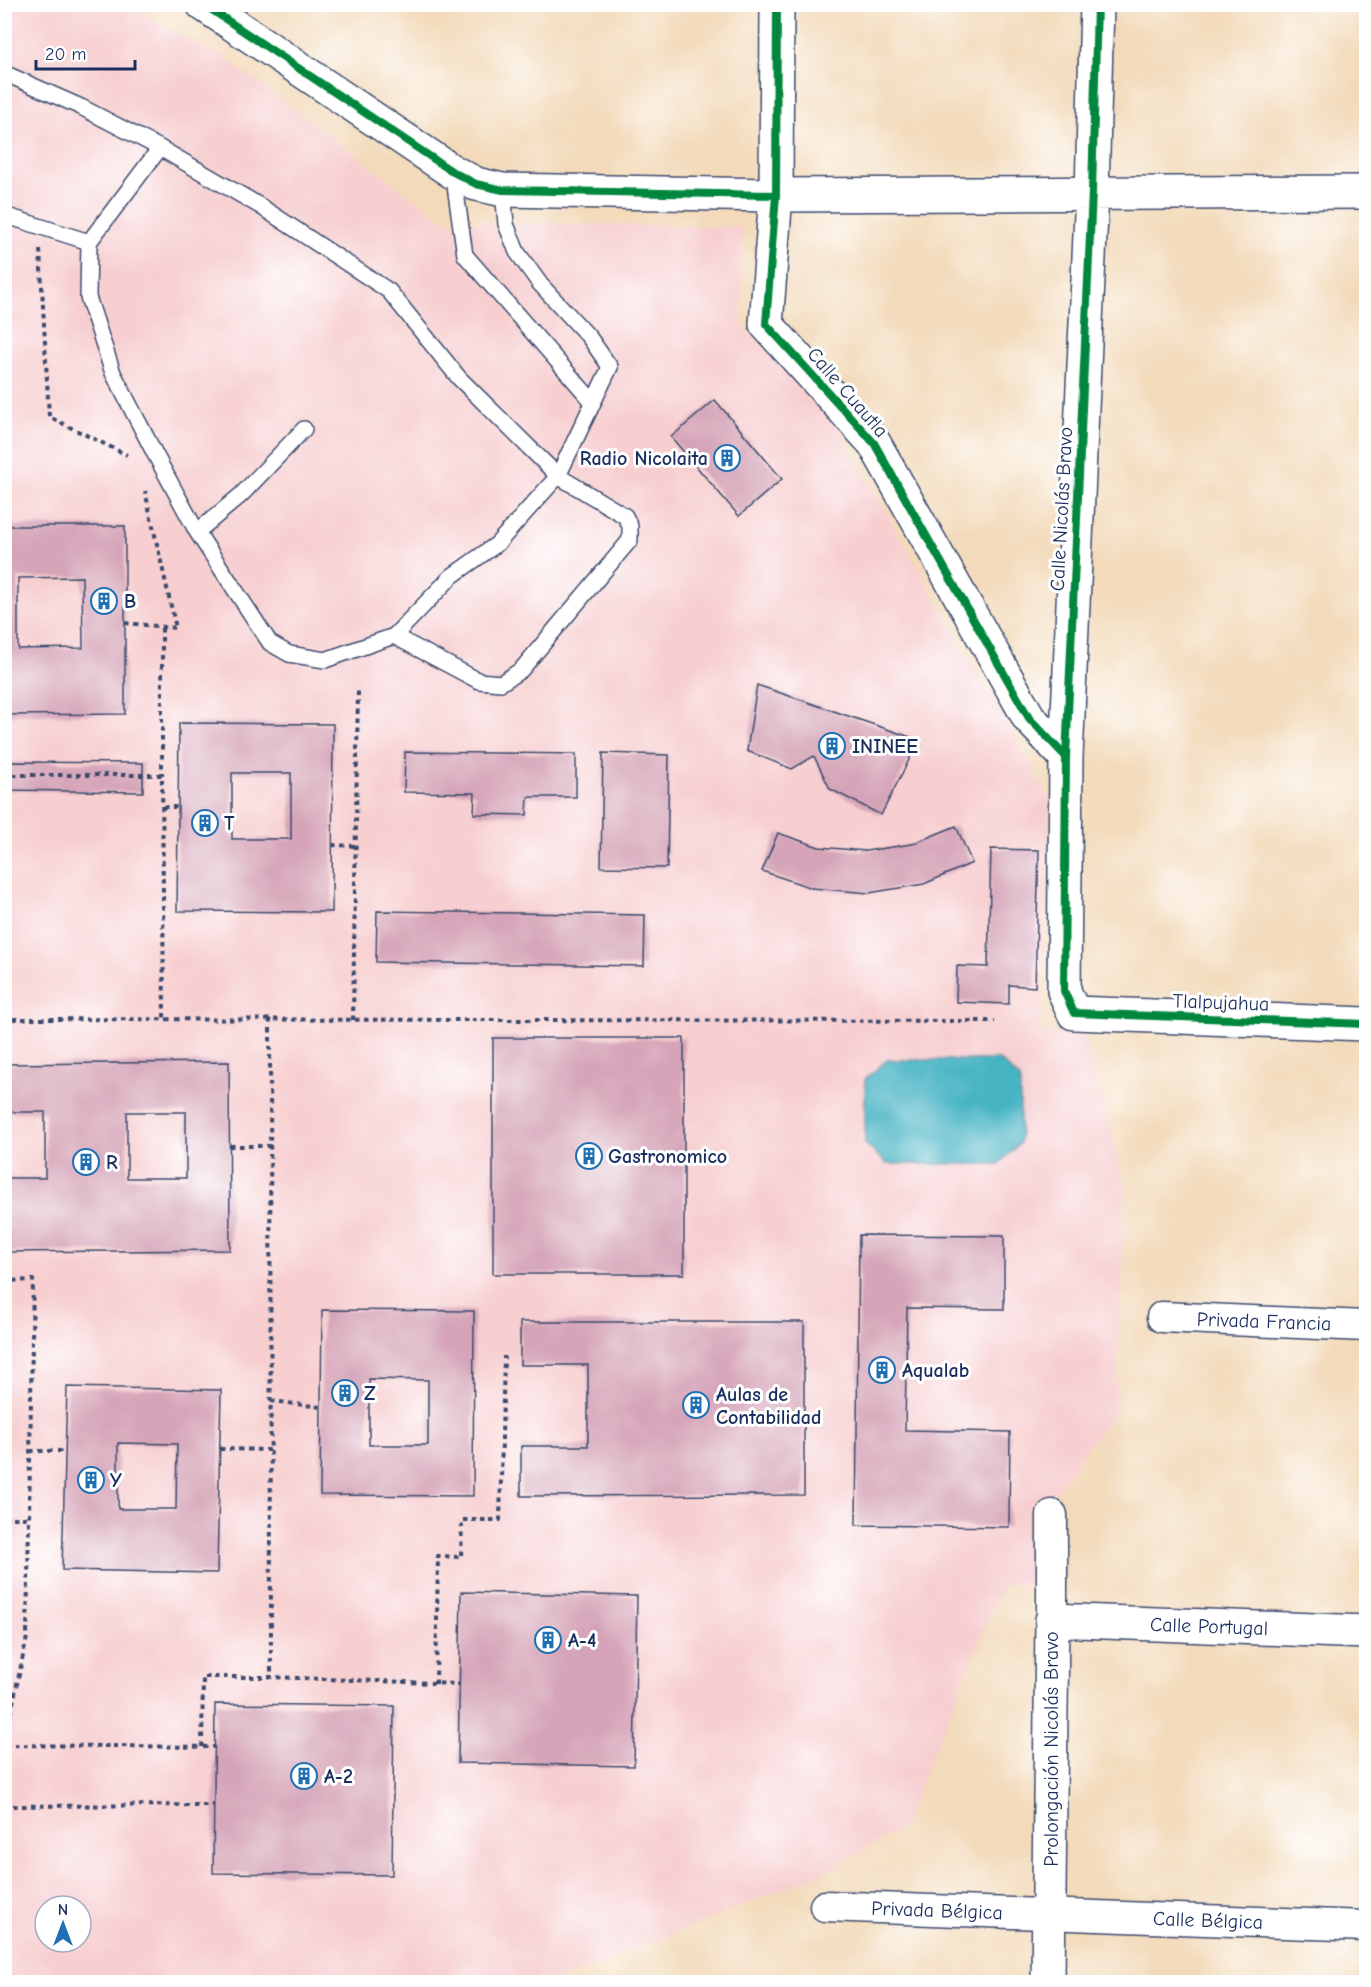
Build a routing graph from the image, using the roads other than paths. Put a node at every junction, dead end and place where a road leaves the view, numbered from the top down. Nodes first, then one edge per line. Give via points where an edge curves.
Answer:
1 (203, 4) edge
2 (777, 4) edge
3 (1097, 4) edge
4 (4, 73) edge
5 (160, 148) junction
6 (453, 172) junction
7 (503, 190) junction
8 (1092, 192) junction
9 (1366, 192) edge
10 (776, 195) junction
11 (4, 214) edge
12 (89, 242) junction
13 (593, 402) junction
14 (304, 429) dead end
15 (558, 476) junction
16 (197, 532) junction
17 (394, 636) junction
18 (1066, 757) junction
19 (1074, 1013) joint
20 (1366, 1024) edge
21 (1162, 1317) dead end
22 (1366, 1326) edge
23 (1052, 1515) dead end
24 (1052, 1620) junction
25 (1366, 1632) edge
26 (825, 1906) dead end
27 (1050, 1914) junction
28 (1366, 1926) edge
29 (1048, 1983) edge

1 - 6 street
2 - 10 street, Calle Cuautla
3 - 8 street, Calle Nicolás Bravo
4 - 5 lane
5 - 12 lane
5 - 15 lane via 260,206 389,291 459,378
6 - 7 street via 476,184
6 - 13 lane via 465,255
7 - 10 street
7 - 13 lane via 506,224 518,252 610,367
8 - 9 street
8 - 10 street
8 - 18 street, Calle Nicolás Bravo
10 - 18 street, Calle Cuautla via 766,324 874,443 1029,718
11 - 12 lane
12 - 16 lane via 88,297 113,373
13 - 15 lane
14 - 16 lane via 241,495
15 - 17 lane via 497,544 452,576
15 - 17 lane via 625,516 630,540 521,670 501,683 479,681
16 - 17 lane via 270,643 289,654 325,660
18 - 19 street, Calle Nicolás Bravo via 1064,991
19 - 20 street, Tlalpujahua
21 - 22 street, Privada Francia
23 - 24 street, Prolongación Nicolás Bravo
24 - 25 street, Calle Portugal
24 - 27 street, Prolongación Nicolás Bravo
26 - 27 street, Privada Bélgica
27 - 28 street, Calle Bélgica
27 - 29 street, Prolongación Nicolás Bravo

